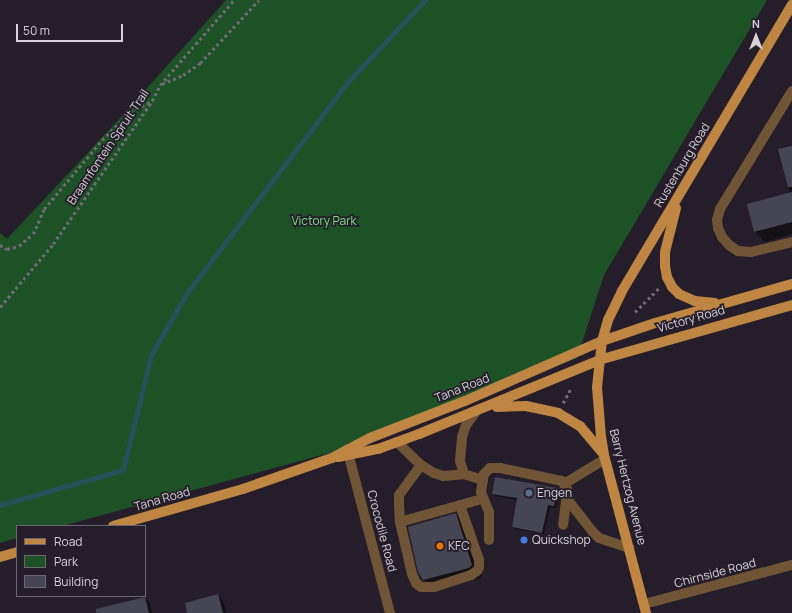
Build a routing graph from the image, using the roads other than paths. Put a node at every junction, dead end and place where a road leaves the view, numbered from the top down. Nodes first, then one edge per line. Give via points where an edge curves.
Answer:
1 (792, 4) edge
2 (792, 92) edge
3 (678, 198) junction
4 (792, 242) edge
5 (792, 284) edge
6 (732, 301) junction
7 (792, 304) edge
8 (602, 341) junction
9 (599, 360) junction
10 (478, 411) junction
11 (397, 442) junction
12 (348, 452) junction
13 (605, 457) junction
14 (421, 465) junction
15 (464, 474) junction
16 (483, 480) junction
17 (564, 484) junction
18 (482, 499) junction
19 (567, 499) junction
20 (460, 505) junction
21 (400, 522) junction
22 (116, 525) edge
23 (563, 525) dead end
24 (489, 540) dead end
25 (629, 548) junction
26 (16, 552) edge
27 (0, 557) edge
28 (792, 566) edge
29 (645, 609) edge
30 (390, 613) edge

1 - 3 main road, Rustenburg Road
2 - 4 street via 720,209 717,220 722,237 738,251 751,252
3 - 6 main road via 665,252 665,271 669,283 679,294 695,301
3 - 8 main road, Rustenburg Road via 622,291 608,320
5 - 6 main road, Victory Road
6 - 8 main road, Victory Road
7 - 9 main road, Victory Road
8 - 9 main road, Barry Hertzog Avenue
8 - 12 main road, Tana Road
9 - 10 main road, Tana Road
9 - 13 main road, Barry Hertzog Avenue via 598,414
10 - 11 main road, Tana Road
10 - 13 main road via 516,405 555,411 580,426
10 - 15 street via 466,425 462,437 460,461
11 - 12 main road, Tana Road
11 - 14 street
12 - 22 main road, Tana Road via 242,489
12 - 30 street, Crocodile Road
13 - 17 street
13 - 25 main road, Barry Hertzog Avenue
14 - 15 street via 443,476
14 - 21 street via 399,495
15 - 16 street
16 - 17 street via 490,468 500,468 559,480
16 - 18 street
17 - 19 street
18 - 20 street
18 - 24 street via 489,512
19 - 23 street
19 - 25 street via 599,538
20 - 21 street
20 - 21 street via 479,560 479,567 471,575 434,586 421,587 416,583
25 - 29 main road, Barry Hertzog Avenue
26 - 27 main road
28 - 29 street, Chirnside Road

